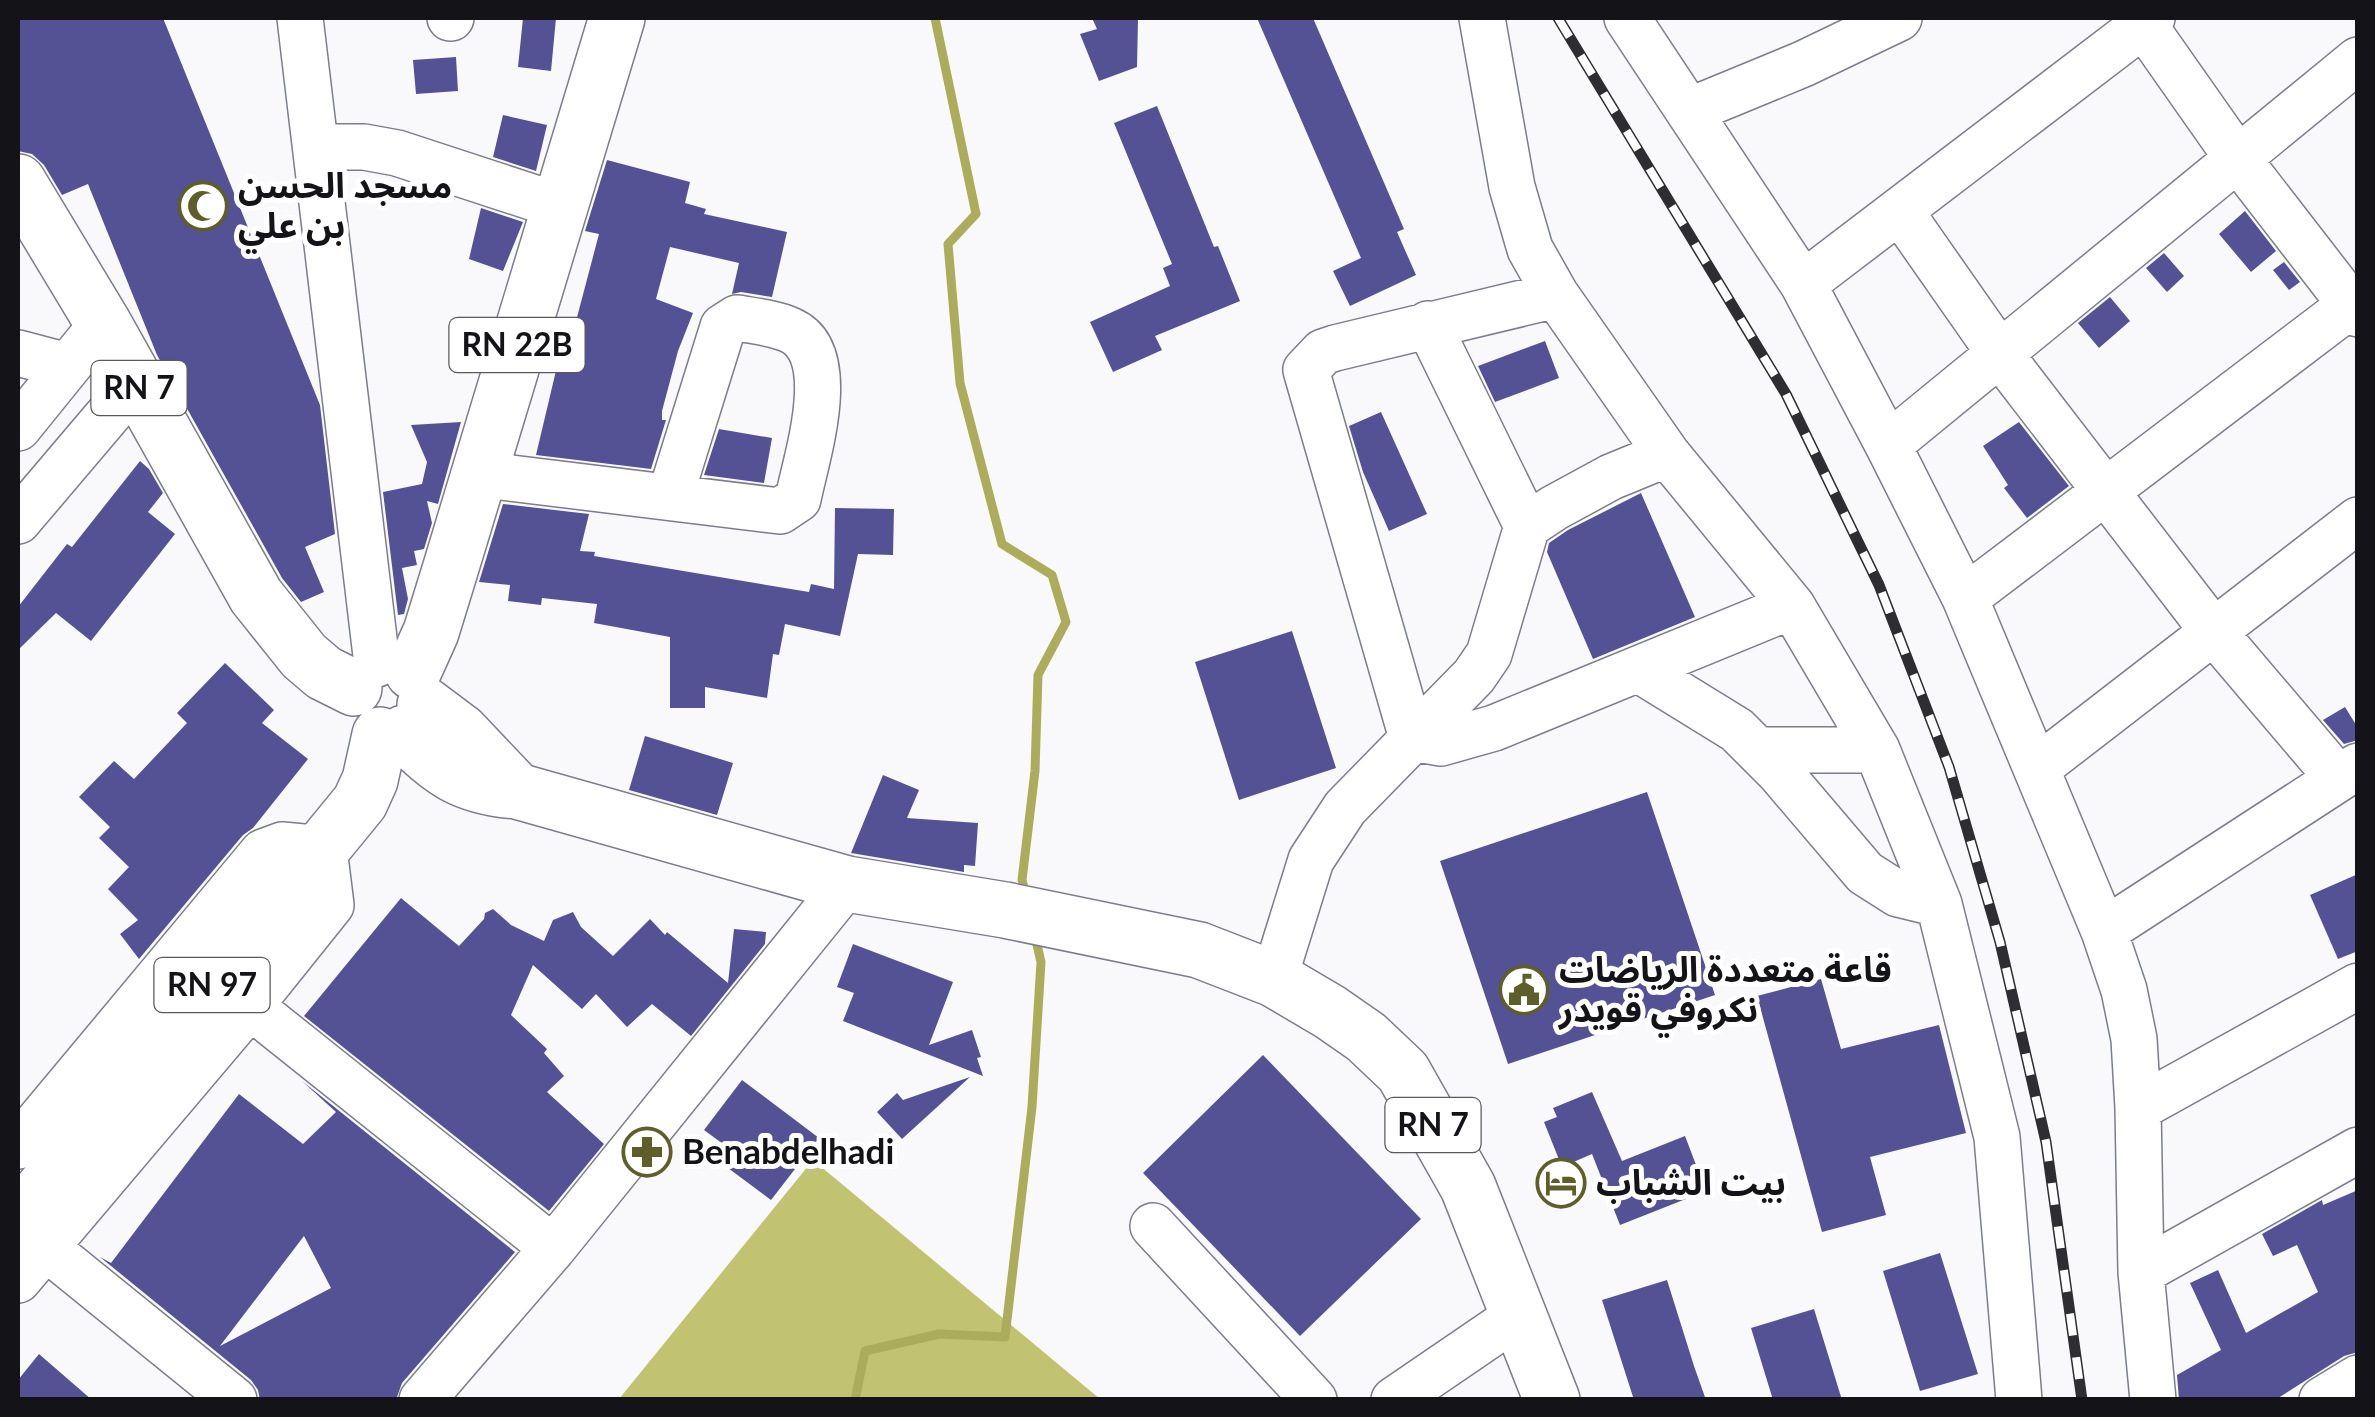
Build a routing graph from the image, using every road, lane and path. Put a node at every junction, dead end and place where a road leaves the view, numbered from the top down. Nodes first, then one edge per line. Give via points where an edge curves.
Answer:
1 (300, 18) edge
2 (616, 18) edge
3 (1482, 18) edge
4 (1627, 18) edge
5 (1899, 18) edge
6 (2145, 20) edge
7 (2358, 60) edge
8 (1690, 111) junction
9 (316, 147) junction
10 (2238, 158) junction
11 (18, 182) edge
12 (558, 206) junction
13 (1900, 211) junction
14 (1802, 284) junction
15 (1556, 295) junction
16 (2354, 309) edge
17 (103, 323) junction
18 (1428, 324) junction
19 (18, 353) edge
20 (2000, 354) junction
21 (67, 366) junction
22 (136, 382) junction
23 (18, 428) edge
24 (1888, 445) junction
25 (1667, 454) junction
26 (477, 474) junction
27 (2106, 491) junction
28 (670, 497) dead end
29 (2358, 520) edge
30 (18, 521) edge
31 (1528, 526) junction
32 (1964, 598) junction
33 (1792, 606) junction
34 (2214, 631) junction
35 (1638, 669) junction
36 (389, 695) junction
37 (1412, 738) junction
38 (1758, 750) junction
39 (1877, 750) junction
40 (2037, 768) junction
41 (2352, 770) edge
42 (324, 849) junction
43 (848, 884) junction
44 (1939, 904) junction
45 (2104, 931) junction
46 (1274, 979) junction
47 (2358, 986) edge
48 (231, 994) junction
49 (2138, 1108) junction
50 (18, 1146) edge
51 (2358, 1150) edge
52 (1153, 1226) dead end
53 (27, 1230) edge
54 (553, 1248) junction
55 (2141, 1272) junction
56 (18, 1280) edge
57 (1520, 1314) junction
58 (234, 1400) edge
59 (422, 1400) edge
60 (1314, 1400) edge
61 (1394, 1400) edge
62 (1552, 1400) edge
63 (2019, 1400) edge
64 (2152, 1400) edge

1 - 9 street
2 - 12 main road, RN 22B
3 - 15 street via 1512,188 1530,248
4 - 8 street
5 - 8 street
6 - 10 street
6 - 13 street
7 - 10 street
8 - 14 street
9 - 12 street via 397,153
9 - 36 street
10 - 16 street
10 - 20 street
11 - 17 main road, RN 7
12 - 26 main road, RN 22B
13 - 14 street
13 - 20 street
14 - 24 street
15 - 18 street
15 - 25 street
16 - 27 street
17 - 21 street
17 - 22 main road, RN 7
18 - 31 street
18 - 37 street via 1323,352 1306,370
19 - 21 street
20 - 24 street
20 - 27 street
21 - 23 street
22 - 30 street
22 - 36 main road, RN 7 via 256,596 336,638
24 - 32 street
25 - 31 street via 1611,476
25 - 33 street
26 - 28 street
26 - 36 main road, RN 22B via 436,616
27 - 32 street
27 - 34 street
29 - 34 street
31 - 37 street via 1489,654
32 - 40 street
33 - 35 street
33 - 39 street
34 - 40 street
34 - 41 street
35 - 37 street via 1466,738
35 - 38 street
36 - 42 main road, RN 97 via 370,780
36 - 43 main road, RN 7 via 448,774
37 - 46 street via 1345,808 1311,860
38 - 39 street
38 - 44 street via 1865,873 1898,894
39 - 44 street
40 - 45 street
41 - 45 street
42 - 48 main road, RN 97
42 - 50 street via 282,845 263,852
43 - 46 main road, RN 7 via 1199,950
43 - 54 street
44 - 63 street via 1997,1137
45 - 49 street via 2134,1039
46 - 57 main road, RN 7 via 1366,1037 1403,1072 1468,1188
47 - 49 street
48 - 53 main road, RN 97
48 - 54 street
49 - 55 street
51 - 55 street
52 - 60 street
53 - 56 street
53 - 58 street
54 - 59 street
55 - 64 street
57 - 61 street
57 - 62 main road, RN 7

